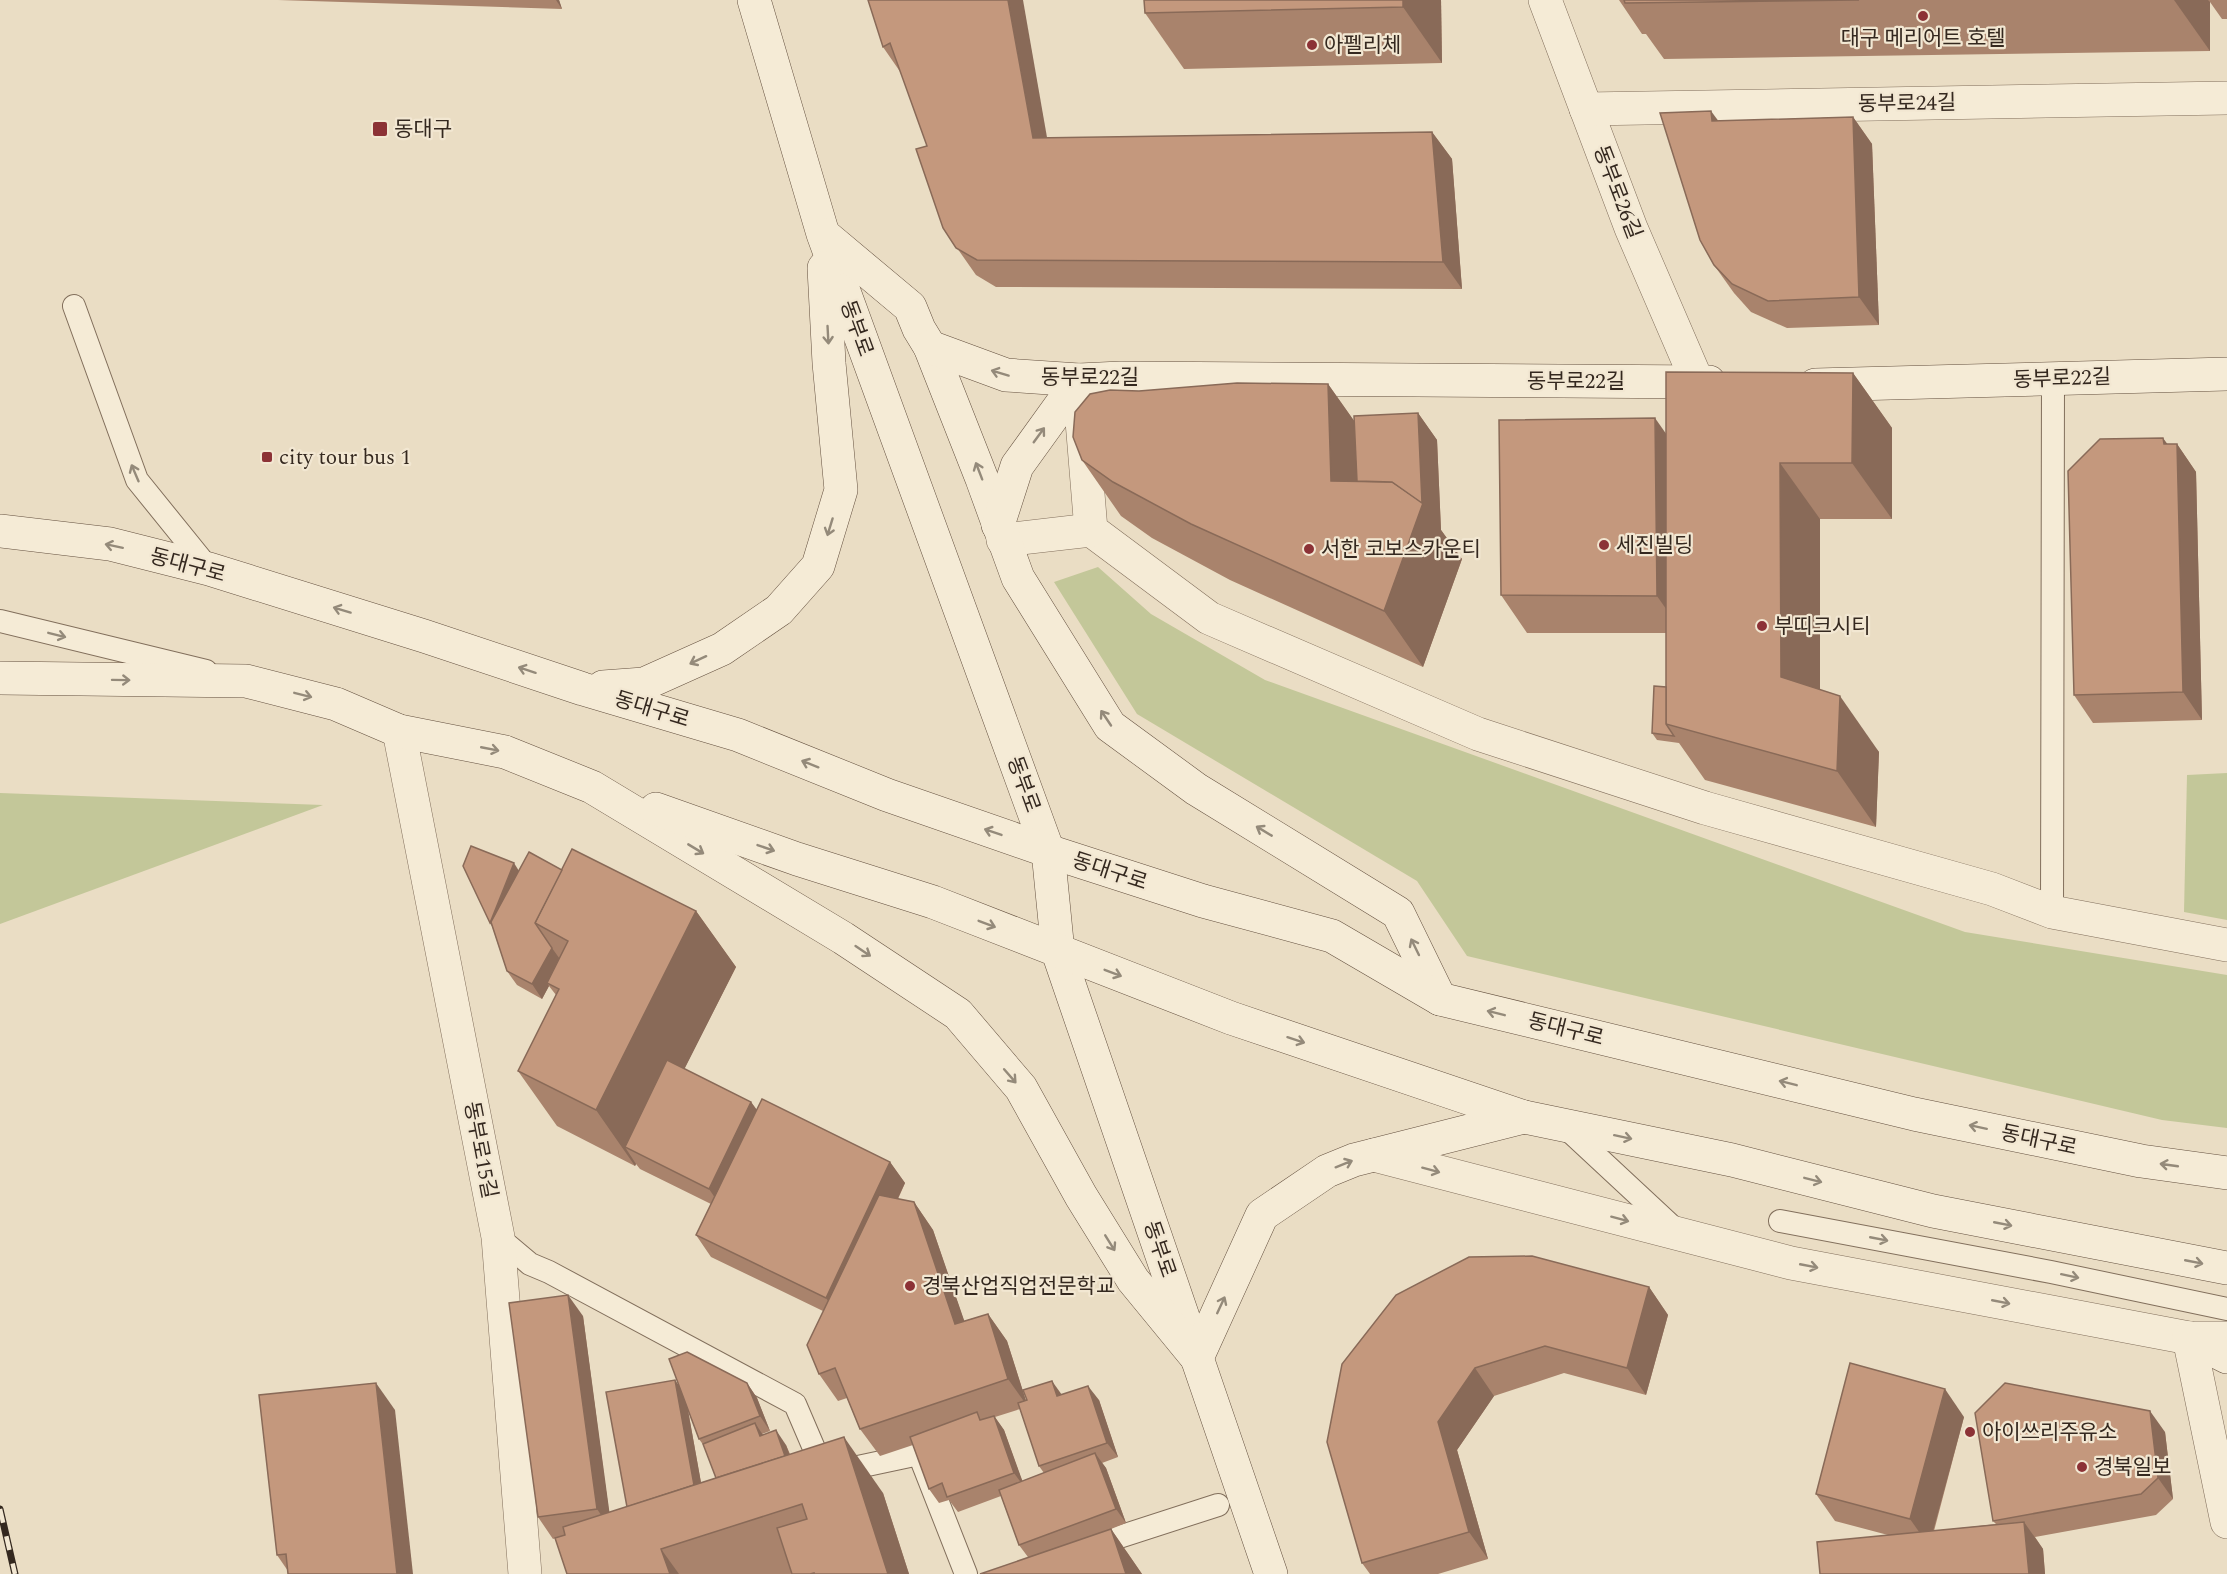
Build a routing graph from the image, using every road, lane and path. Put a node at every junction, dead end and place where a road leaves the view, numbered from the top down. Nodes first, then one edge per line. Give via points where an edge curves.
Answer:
1 (754, 0) edge
2 (1545, 0) edge
3 (2227, 98) edge
4 (1587, 109) junction
5 (823, 234) junction
6 (74, 306) dead end
7 (930, 347) junction
8 (2227, 374) edge
9 (2053, 378) junction
10 (1078, 380) junction
11 (1697, 381) junction
12 (1744, 383) edge
13 (1791, 384) edge
14 (1091, 530) junction
15 (0, 531) edge
16 (1001, 532) junction
17 (209, 569) junction
18 (0, 621) edge
19 (0, 678) edge
20 (246, 681) junction
21 (583, 689) junction
22 (399, 731) junction
23 (592, 787) junction
24 (1048, 851) junction
25 (2052, 912) junction
26 (2227, 945) edge
27 (1058, 952) junction
28 (1440, 999) junction
29 (1524, 1116) junction
30 (1563, 1125) junction
31 (1374, 1155) junction
32 (2227, 1173) edge
33 (1780, 1221) dead end
34 (1680, 1234) junction
35 (498, 1237) junction
36 (2227, 1268) edge
37 (2227, 1309) edge
38 (2189, 1338) junction
39 (2227, 1338) edge
40 (2227, 1357) edge
41 (1197, 1358) junction
42 (1218, 1505) dead end
43 (2227, 1522) edge
44 (1071, 1552) edge
45 (525, 1574) edge
46 (966, 1574) edge
47 (1270, 1574) edge

1 - 5 main road, 동부로
2 - 4 main road, 동부로26길
3 - 4 main road, 동부로24길
4 - 11 main road, 동부로26길 via 1630,228
5 - 7 main road via 910,307
5 -> 21 main road via 829,363 841,490 818,566 779,610 722,649 644,684
5 - 24 main road, 동부로
17 -> 6 lane via 137,480
10 -> 7 main road, 동부로22길 via 1006,375
16 -> 7 main road
8 - 9 main road, 동부로22길
9 - 13 main road, 동부로22길
9 - 25 lane
10 - 11 main road, 동부로22길
10 - 14 main road
16 -> 10 main road via 1017,466
11 - 12 main road, 동부로22길
14 - 16 main road
14 - 25 main road via 1209,618 1478,734 1705,808 1992,889
17 -> 15 main road, 동대구로 via 111,544
28 -> 16 main road via 1398,913 1196,789 1110,726 1018,578
21 -> 17 main road, 동대구로
18 -> 20 lane
19 -> 20 main road
20 -> 22 main road via 336,704
24 -> 21 main road, 동대구로 via 886,795 738,735
22 -> 23 main road via 505,752
22 - 35 main road, 동부로15길
23 -> 27 main road via 933,903
23 -> 41 main road via 843,938 958,1014 1021,1088 1133,1280
24 - 27 main road, 동부로
24 - 28 main road, 동대구로 via 1203,901 1332,936
25 - 26 main road
27 -> 29 main road via 1231,1018
27 - 41 main road, 동부로
32 -> 28 main road, 동대구로 via 2141,1161 1914,1114
29 - 30 main road
29 - 31 main road
30 - 34 lane
30 -> 36 main road via 1732,1160 1933,1210
31 -> 34 main road
41 -> 31 main road via 1262,1215 1327,1171
33 -> 37 lane
34 -> 38 main road via 1791,1263
35 - 45 main road, 동부로15길
35 - 46 lane via 530,1264 795,1404 825,1474 919,1454
38 - 39 main road
38 - 40 main road
38 - 43 main road
41 - 47 main road, 동부로
42 - 44 lane

